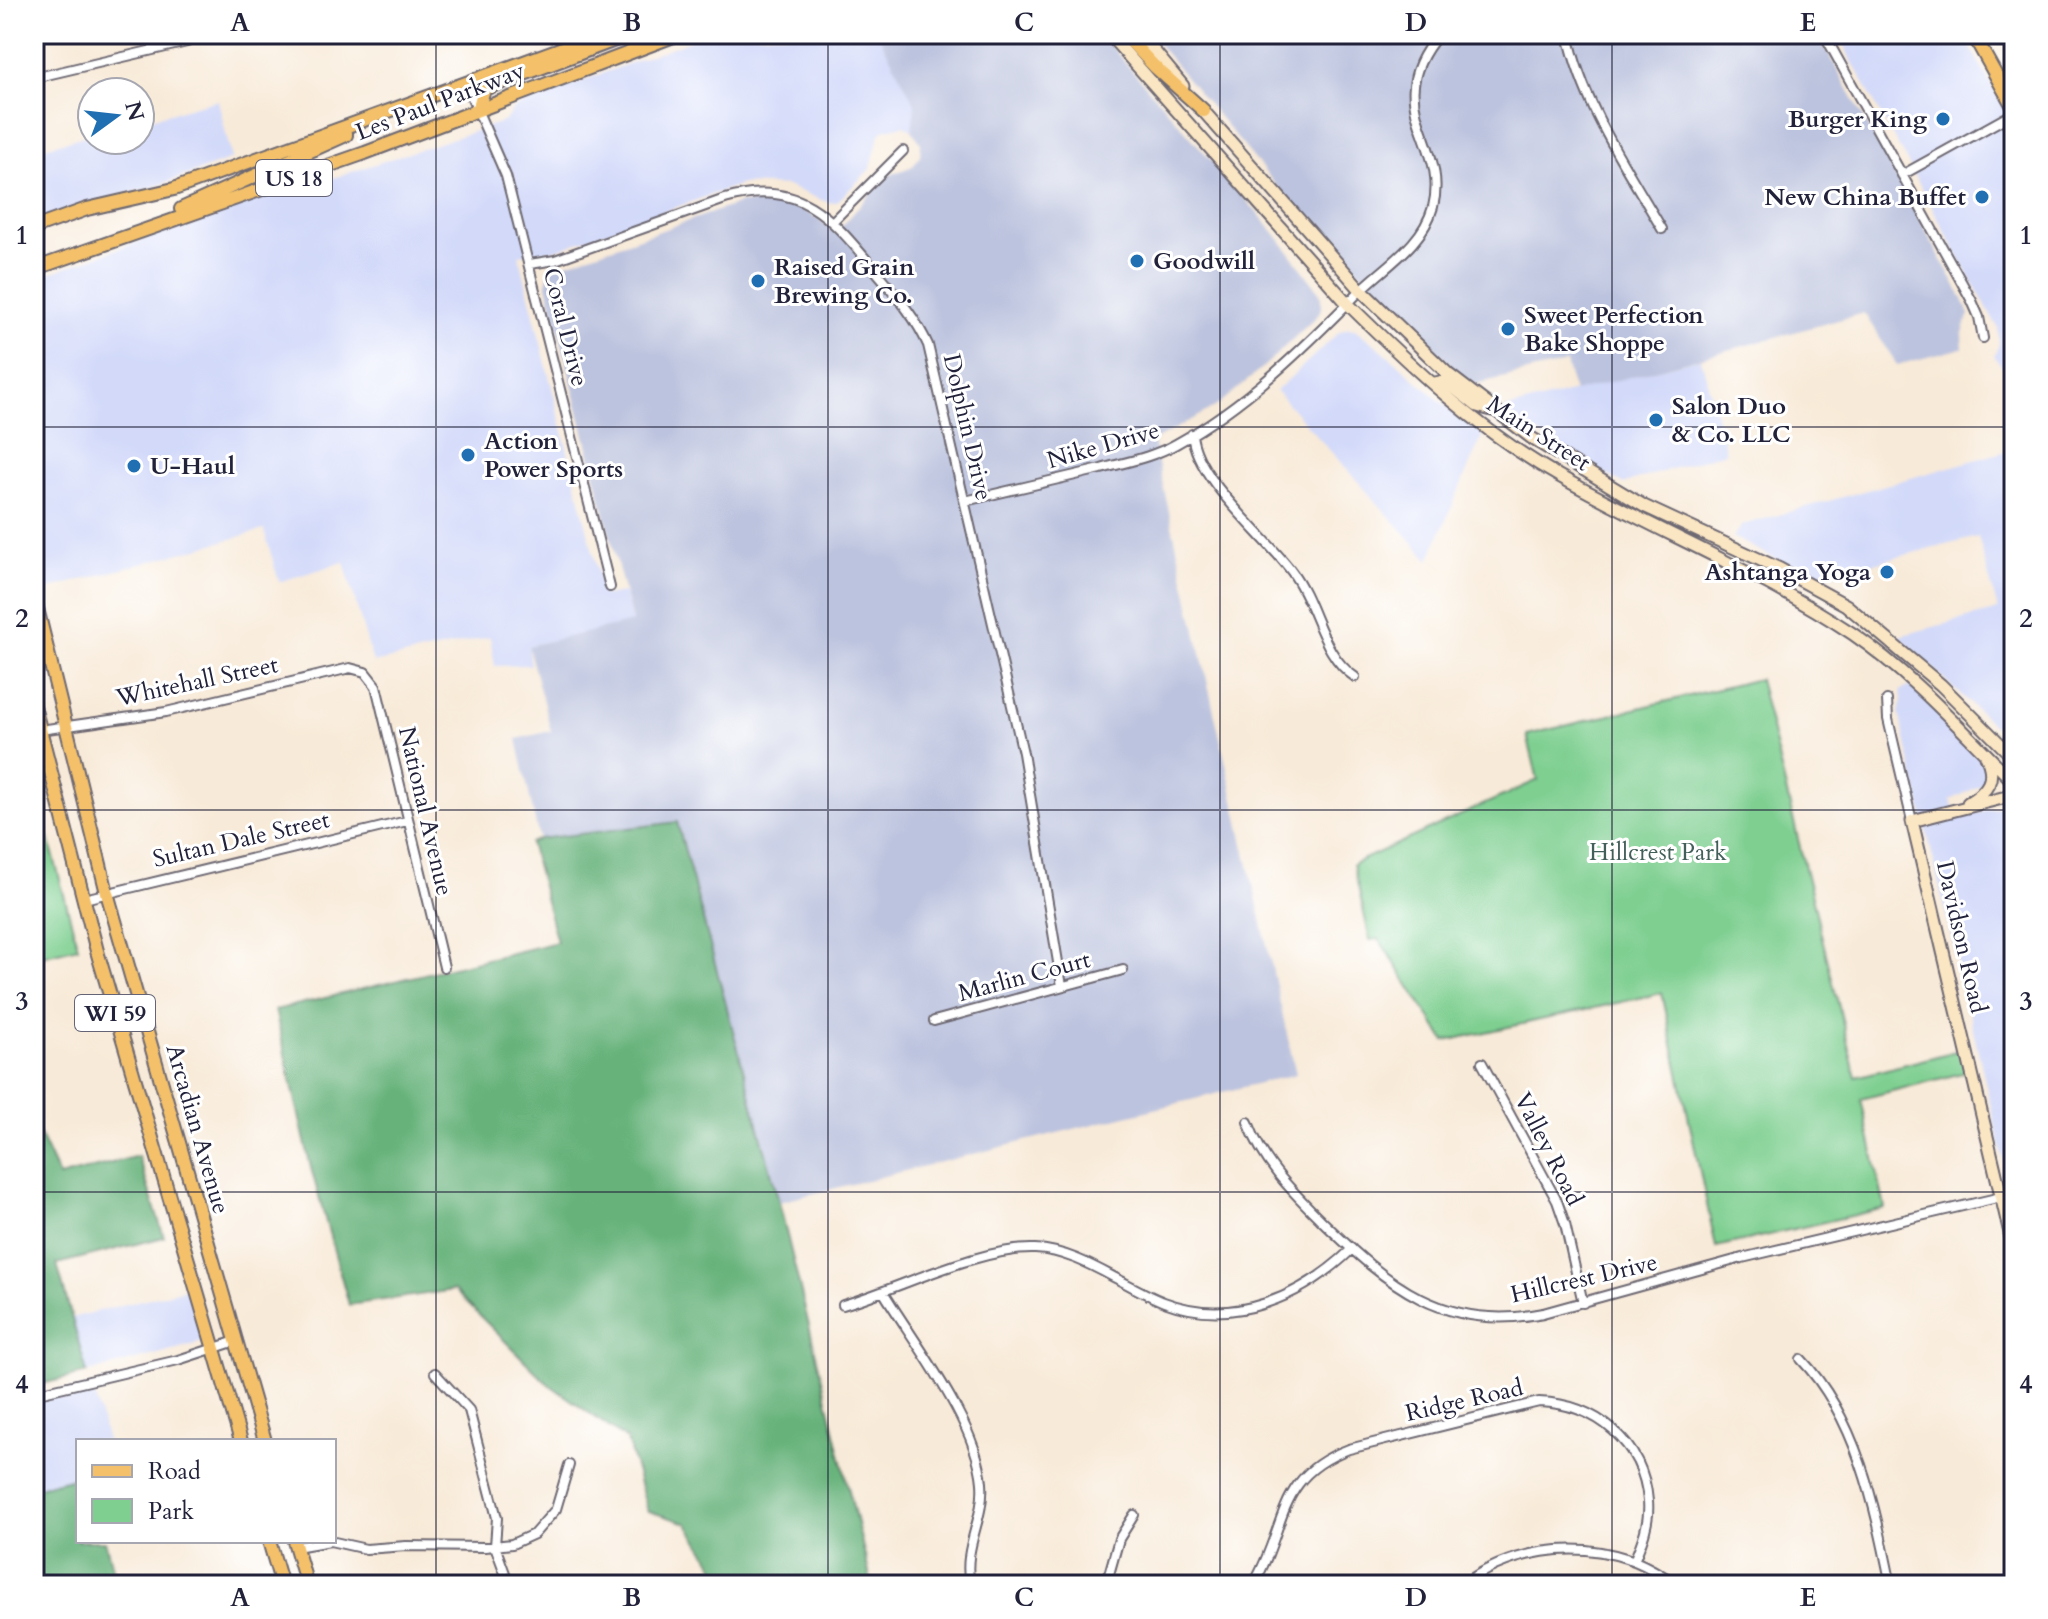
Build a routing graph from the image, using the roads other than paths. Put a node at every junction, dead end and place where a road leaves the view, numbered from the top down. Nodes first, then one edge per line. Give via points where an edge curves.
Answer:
1 (601, 34) edge
2 (631, 34) edge
3 (679, 34) edge
4 (1109, 34) edge
5 (1124, 34) edge
6 (1140, 34) edge
7 (1439, 34) edge
8 (1568, 34) edge
9 (1824, 34) edge
10 (1973, 34) edge
11 (2007, 34) edge
12 (187, 42) dead end
13 (2014, 44) edge
14 (34, 78) edge
15 (466, 84) junction
16 (478, 110) junction
17 (2014, 110) edge
18 (1204, 111) junction
19 (364, 121) junction
20 (903, 151) dead end
21 (1902, 175) junction
22 (833, 221) junction
23 (34, 228) edge
24 (1662, 229) dead end
25 (108, 241) junction
26 (530, 264) junction
27 (34, 269) edge
28 (1361, 290) junction
29 (1348, 304) junction
30 (1983, 338) dead end
31 (1434, 384) junction
32 (1496, 411) junction
33 (1192, 434) junction
34 (965, 501) junction
35 (1759, 558) junction
36 (1791, 574) junction
37 (1751, 575) junction
38 (610, 587) dead end
39 (1782, 591) junction
40 (34, 596) edge
41 (1865, 619) junction
42 (1855, 636) junction
43 (362, 670) joint
44 (1355, 677) dead end
45 (1887, 700) dead end
46 (34, 706) edge
47 (65, 725) junction
48 (40, 730) junction
49 (1984, 753) junction
50 (2014, 758) edge
51 (2014, 782) edge
52 (2014, 795) edge
53 (1957, 809) junction
54 (407, 821) junction
55 (1912, 821) junction
56 (107, 893) junction
57 (84, 899) junction
58 (444, 967) dead end
59 (1123, 970) dead end
60 (1062, 986) junction
61 (934, 1021) dead end
62 (1482, 1063) dead end
63 (1248, 1122) dead end
64 (2001, 1197) junction
65 (1352, 1249) junction
66 (2014, 1250) edge
67 (884, 1293) junction
68 (1583, 1303) junction
69 (843, 1305) dead end
70 (236, 1341) junction
71 (214, 1348) junction
72 (1801, 1359) dead end
73 (435, 1373) dead end
74 (34, 1394) edge
75 (240, 1439) edge
76 (264, 1439) edge
77 (569, 1465) dead end
78 (1134, 1515) dead end
79 (336, 1542) edge
80 (270, 1543) edge
81 (295, 1544) edge
82 (495, 1546) junction
83 (1634, 1561) junction
84 (282, 1585) edge
85 (307, 1585) edge
86 (513, 1585) edge
87 (970, 1585) edge
88 (1106, 1585) edge
89 (1253, 1585) edge
90 (1462, 1585) edge
91 (1679, 1585) edge
92 (1891, 1585) edge

1 - 15 main road, Les Paul Parkway / US 18
2 - 16 main road via 484,89
3 - 16 main road, Les Paul Parkway / US 18
4 - 29 main road, Main Street
5 - 18 main road
6 - 18 main road, Main Street
7 - 28 street, Nike Drive via 1421,60 1414,96 1417,123 1435,175 1432,207 1424,228 1402,255
8 - 24 street via 1590,101
9 - 21 street
10 - 17 main road
11 - 13 main road
12 - 14 street
15 - 16 street, Coral Drive
15 - 19 main road, Les Paul Parkway / US 18
16 - 25 main road, Les Paul Parkway / US 18
16 - 26 street, Coral Drive via 506,176
17 - 21 street
18 - 28 main road, Main Street
19 - 23 main road, Les Paul Parkway / US 18 via 159,194 87,209
19 - 25 main road via 349,134
20 - 22 street
21 - 30 street via 1972,301
22 - 26 street, Dolphin Drive via 787,197 737,195 555,260
22 - 34 street, Dolphin Drive via 921,329
25 - 27 main road, Les Paul Parkway / US 18
26 - 38 street, Coral Drive
28 - 29 street, Nike Drive
28 - 32 main road, Main Street via 1448,374
29 - 31 main road, Main Street
29 - 33 street, Nike Drive via 1263,384
31 - 32 main road via 1445,381 1477,406
31 - 37 main road, Main Street via 1558,476
32 - 35 main road, Main Street via 1644,506
33 - 34 street, Nike Drive via 1142,458
33 - 44 street via 1200,460 1294,574 1337,663
34 - 60 street, Dolphin Drive via 1023,753
35 - 36 main road, Main Street
35 - 37 main road
36 - 39 main road
36 - 41 main road, Main Street
37 - 39 main road, Main Street
39 - 42 main road, Main Street
40 - 47 main road, Arcadian Avenue / WI 59
41 - 42 main road
41 - 50 main road, Main Street
42 - 49 main road, Main Street via 1923,689
43 - 47 street, Whitehall Street via 321,674 166,712
43 - 54 street, National Avenue via 376,686
45 - 55 street, Davidson Road
46 - 48 main road, WI 59
47 - 48 street, Whitehall Street
47 - 56 main road, Arcadian Avenue / WI 59
48 - 57 main road, WI 59
49 - 51 main road, Main Street
49 - 53 main road via 1991,782
52 - 53 main road
53 - 55 main road
54 - 56 street, Sultan Dale Street
54 - 58 street, National Avenue
55 - 64 main road, Davidson Road
56 - 57 street, Sultan Dale Street
56 - 70 main road, Arcadian Avenue / WI 59
57 - 71 main road, Arcadian Avenue / WI 59
59 - 60 street, Marlin Court
60 - 61 street, Marlin Court
62 - 68 street, Valley Road via 1557,1201
63 - 65 street, Hillcrest Drive via 1275,1172
64 - 66 main road, Davidson Road
64 - 68 street, Hillcrest Drive via 1756,1254
65 - 67 street via 1288,1296 1227,1311 1165,1302 1066,1256 1037,1249 980,1258
65 - 68 street, Hillcrest Drive via 1398,1288 1469,1315 1520,1318
67 - 69 street
67 - 87 street via 962,1419 976,1453 982,1498 969,1544
70 - 71 street
70 - 76 main road, Arcadian Avenue / WI 59
71 - 74 street
71 - 75 main road, Arcadian Avenue / WI 59
72 - 92 street via 1824,1387 1849,1438 1872,1502
73 - 82 street via 469,1410 497,1518
77 - 82 street via 556,1509 534,1534
78 - 88 street via 1119,1539
79 - 82 street via 366,1549
80 - 84 main road
81 - 85 main road
82 - 86 street
83 - 89 street, Ridge Road via 1648,1510 1635,1456 1596,1416 1539,1402 1323,1460 1284,1506
83 - 90 street via 1597,1552 1551,1551 1508,1560
83 - 91 street

